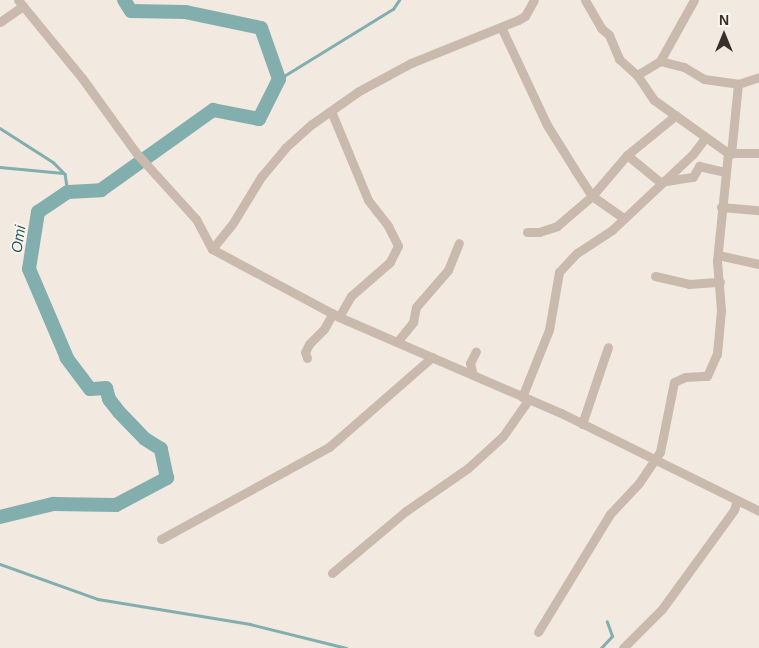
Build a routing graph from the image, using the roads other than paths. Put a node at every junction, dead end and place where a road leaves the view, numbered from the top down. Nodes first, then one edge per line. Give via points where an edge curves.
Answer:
1 (534, 0) edge
2 (585, 0) edge
3 (694, 0) edge
4 (20, 3) edge
5 (0, 22) edge
6 (502, 29) junction
7 (660, 61) junction
8 (637, 75) junction
9 (759, 77) edge
10 (738, 84) junction
11 (331, 112) junction
12 (676, 115) junction
13 (705, 138) junction
14 (729, 154) junction
15 (759, 154) edge
16 (627, 155) junction
17 (724, 172) junction
18 (660, 182) junction
19 (592, 196) junction
20 (721, 208) junction
21 (759, 210) edge
22 (624, 218) junction
23 (527, 232) dead end
24 (459, 243) dead end
25 (212, 248) junction
26 (718, 255) junction
27 (759, 264) edge
28 (655, 276) dead end
29 (720, 282) junction
30 (336, 315) junction
31 (397, 342) junction
32 (608, 347) dead end
33 (476, 351) dead end
34 (432, 357) junction
35 (307, 358) dead end
36 (473, 375) junction
37 (526, 398) junction
38 (582, 424) junction
39 (652, 460) junction
40 (737, 500) junction
41 (759, 510) edge
42 (161, 539) dead end
43 (332, 573) dead end
44 (538, 632) dead end
45 (622, 648) edge

1 - 6 street via 526,16
2 - 8 street via 601,28 609,35 619,59
3 - 7 street
4 - 5 street
4 - 25 street via 82,78 137,154 196,219
6 - 11 street via 411,63 359,91
6 - 19 street via 547,125
7 - 8 street
7 - 10 street via 684,67 704,79
8 - 12 street via 654,100
9 - 10 street
10 - 14 street
11 - 25 street via 285,148 260,176 233,223
11 - 30 street via 368,200 388,226 398,246 390,262 351,296
12 - 13 street
12 - 16 street
13 - 14 street
13 - 18 street via 693,154
14 - 15 street
14 - 17 street
16 - 18 street
16 - 19 street
17 - 18 street via 699,166 692,176
17 - 20 street
18 - 22 street
19 - 22 street
19 - 23 street via 557,226
20 - 21 street
20 - 26 street
22 - 37 street via 577,253 559,272 549,330
24 - 31 street via 448,270 416,307 413,322
25 - 30 street
26 - 27 street
26 - 29 street
28 - 29 street via 689,284
29 - 39 street via 717,354 707,376 685,377 674,382 660,452
30 - 31 street
30 - 35 street via 309,344 304,352
31 - 34 street
32 - 38 street
33 - 36 street via 470,363
34 - 36 street
34 - 42 street via 329,447
36 - 37 street
37 - 38 street
37 - 43 street via 503,436 468,468 406,511
38 - 39 street
39 - 40 street
39 - 44 street via 639,483 610,514
40 - 41 street
40 - 45 street via 734,510 662,609

